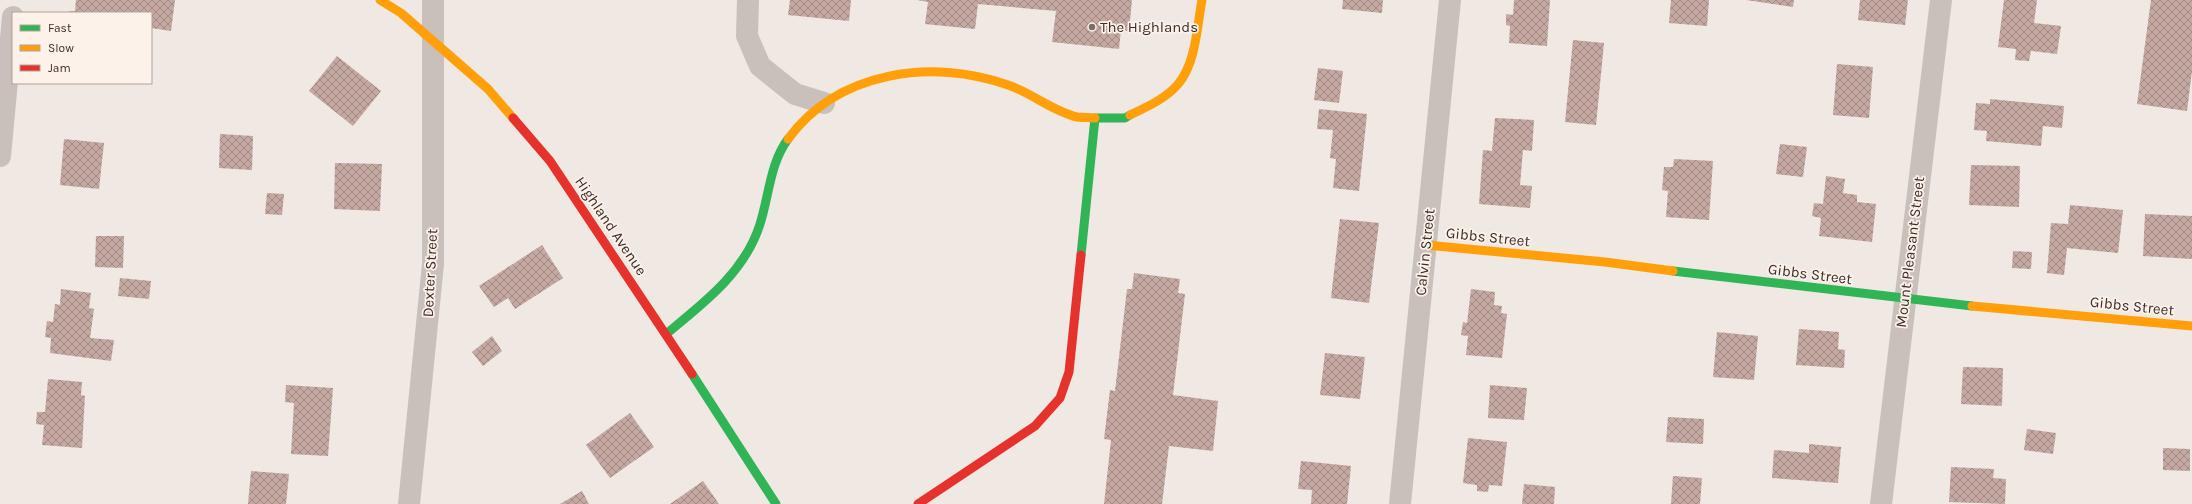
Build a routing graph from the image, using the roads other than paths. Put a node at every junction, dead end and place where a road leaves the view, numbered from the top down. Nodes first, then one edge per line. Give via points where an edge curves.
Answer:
1 (16, 0) edge
2 (380, 0) edge
3 (432, 0) edge
4 (748, 0) edge
5 (1202, 0) edge
6 (1450, 0) edge
7 (1941, 0) edge
8 (14, 12) edge
9 (12, 28) edge
10 (433, 42) junction
11 (824, 103) junction
12 (1095, 118) junction
13 (0, 156) edge
14 (1426, 245) junction
15 (1904, 299) junction
16 (2192, 326) edge
17 (666, 334) junction
18 (409, 504) edge
19 (776, 504) edge
20 (918, 504) edge
21 (1400, 504) edge
22 (1881, 504) edge

1 - 8 street
2 - 10 street, Highland Avenue via 401,13
3 - 10 street, Dexter Street
4 - 11 street via 747,36 760,66 795,94
5 - 12 street via 1190,61 1178,83 1159,100 1125,118
6 - 14 street, Calvin Street
7 - 15 street, Mount Pleasant Street
9 - 13 street
10 - 17 street, Highland Avenue via 488,89 550,161
10 - 18 street, Dexter Street via 433,264
11 - 12 street via 871,82 922,71 957,74 1008,85 1077,117
11 - 17 street via 803,118 786,139 776,163 764,214 744,259 701,306
12 - 20 street via 1069,372 1060,398 1035,426
14 - 15 street, Gibbs Street via 1604,262
14 - 21 street, Calvin Street
15 - 16 street, Gibbs Street
15 - 22 street, Mount Pleasant Street
17 - 19 street, Highland Avenue

